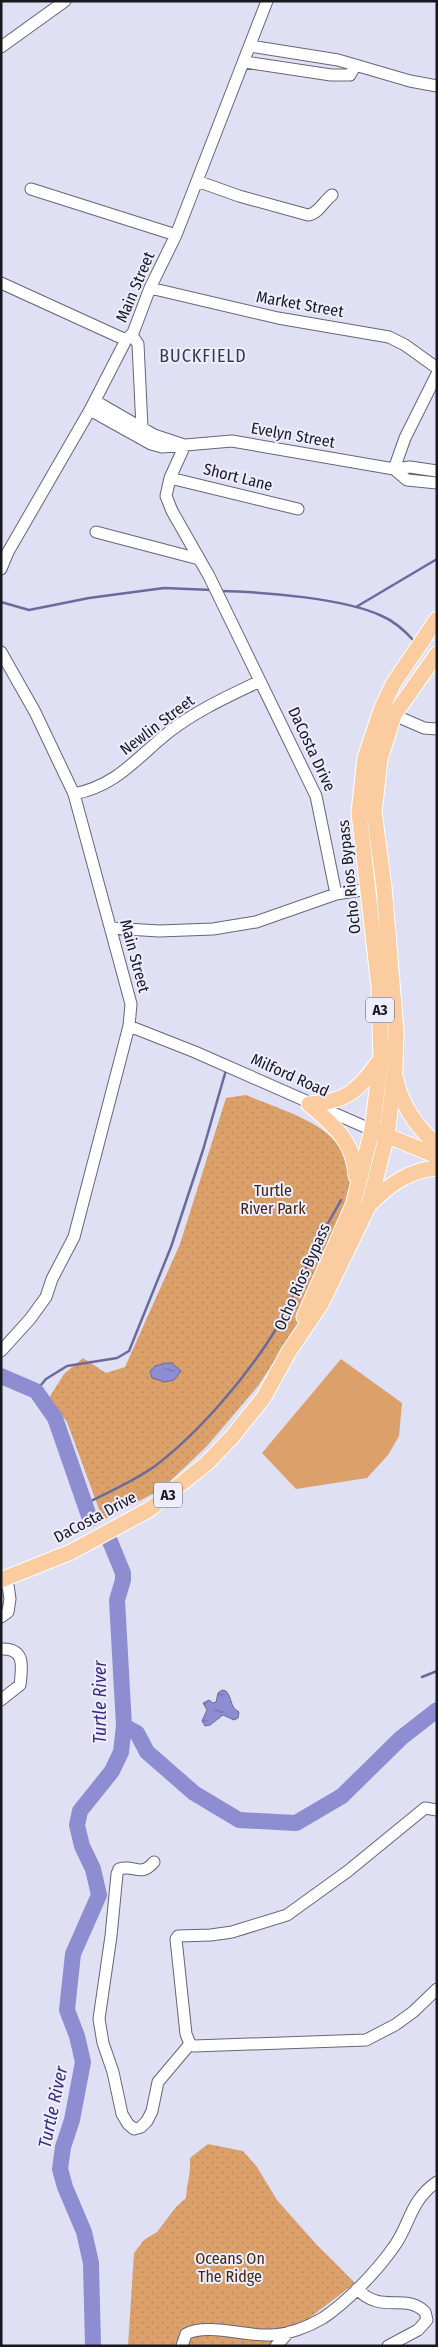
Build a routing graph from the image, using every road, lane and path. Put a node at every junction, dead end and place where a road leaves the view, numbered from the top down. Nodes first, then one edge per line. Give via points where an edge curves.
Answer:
1 (65, 1) edge
2 (267, 1) edge
3 (250, 46) junction
4 (1, 47) edge
5 (245, 62) junction
6 (355, 66) junction
7 (437, 86) edge
8 (197, 181) junction
9 (31, 189) dead end
10 (332, 196) dead end
11 (176, 235) junction
12 (1, 283) edge
13 (150, 288) junction
14 (129, 338) junction
15 (437, 368) edge
16 (437, 374) edge
17 (92, 406) junction
18 (142, 428) junction
19 (185, 445) junction
20 (394, 470) junction
21 (437, 471) edge
22 (170, 478) junction
23 (437, 482) edge
24 (298, 509) dead end
25 (96, 532) dead end
26 (199, 559) junction
27 (1, 569) edge
28 (437, 619) edge
29 (2, 654) edge
30 (437, 654) edge
31 (260, 681) junction
32 (394, 716) junction
33 (437, 729) edge
34 (74, 794) junction
35 (384, 886) junction
36 (368, 889) junction
37 (336, 894) junction
38 (111, 928) junction
39 (130, 1026) junction
40 (381, 1059) junction
41 (395, 1070) junction
42 (309, 1104) junction
43 (372, 1130) junction
44 (388, 1135) junction
45 (437, 1144) edge
46 (437, 1156) edge
47 (437, 1168) edge
48 (353, 1205) junction
49 (369, 1205) junction
50 (1, 1351) edge
51 (288, 1353) junction
52 (4, 1579) edge
53 (1, 1617) edge
54 (1, 1649) edge
55 (1, 1700) edge
56 (437, 1810) edge
57 (154, 1862) dead end
58 (437, 1989) edge
59 (190, 2044) junction
60 (437, 2182) edge
61 (356, 2289) junction
62 (273, 2341) edge
63 (182, 2346) edge
64 (260, 2346) edge
65 (388, 2346) edge

1 - 4 street
2 - 3 street, Main Street
3 - 5 street, Main Street
3 - 6 street via 338,60
5 - 6 street via 331,75 350,75
5 - 8 street, Main Street
6 - 7 street
8 - 10 street via 308,215 314,214
8 - 11 street, Main Street
9 - 11 street
11 - 13 street, Main Street
12 - 14 street
13 - 14 street, Main Street
13 - 15 street, Market Street via 278,318 388,337
14 - 17 street, Main Street
14 - 18 street via 138,344
16 - 20 street via 405,438
17 - 18 street, Evelyn Street
17 - 19 street, Evelyn Street via 151,444 162,447
17 - 27 street, Main Street via 12,544
18 - 19 street, Evelyn Street
19 - 20 street, Evelyn Street via 232,441
19 - 22 street
20 - 21 street, Evelyn Street via 410,467
20 - 23 street, Evelyn Street via 408,480
22 - 24 street, Short Lane
22 - 26 street via 166,496
25 - 26 street
26 - 31 street
28 - 36 main road, Ocho Rios Bypass / A3 via 393,684 365,758 359,813
29 - 34 street, Main Street via 35,712
30 - 32 main road, Ocho Rios Bypass / A3
31 - 34 street, Newlin Street via 210,705 170,731 108,783
31 - 37 street, DaCosta Drive via 316,796
32 - 33 street via 424,728
32 - 35 main road, Ocho Rios Bypass / A3 via 380,759 374,812
34 - 38 street, Main Street
35 - 36 street
35 - 41 main road, Ocho Rios Bypass / A3 via 394,998
36 - 37 street
36 - 40 main road, Ocho Rios Bypass / A3 via 379,987
37 - 38 street via 256,922 213,929 159,932
38 - 39 street, Main Street via 131,1004
39 - 42 street, Milford Road
39 - 50 street, Main Street via 74,1237 46,1297
40 - 42 main road via 360,1087 344,1098
40 - 43 main road, Ocho Rios Bypass / A3
41 - 44 main road, Ocho Rios Bypass / A3
41 - 45 main road via 398,1091 406,1106 417,1124
42 - 43 street, Milford Road
42 - 48 main road via 337,1129 348,1144 355,1168
43 - 44 main road, Milford Road
43 - 48 main road, Ocho Rios Bypass / A3
44 - 46 main road, Milford Road
44 - 49 main road, Ocho Rios Bypass / A3
47 - 49 main road via 405,1176 384,1189
48 - 51 main road, Ocho Rios Bypass / A3
49 - 51 main road, Ocho Rios Bypass / A3 via 321,1304
51 - 52 main road, DaCosta Drive / A3 via 264,1396 232,1437 150,1509 71,1552
52 - 53 street via 9,1605 8,1612
54 - 55 street via 9,1649 22,1660 20,1684
56 - 59 street via 425,1808 348,1871 287,1915 232,1932 178,1936 176,1944 186,2034
57 - 59 street via 146,1870 124,1868 116,1874 100,2005 103,2043 122,2114 134,2129 141,2127 152,2111 158,2082
58 - 59 street via 395,2025 366,2040
60 - 61 street via 410,2213 394,2247
61 - 62 street via 321,2319
61 - 65 street via 370,2300 410,2303 425,2312 427,2320 423,2326
62 - 63 street via 200,2330 186,2334
62 - 64 street

